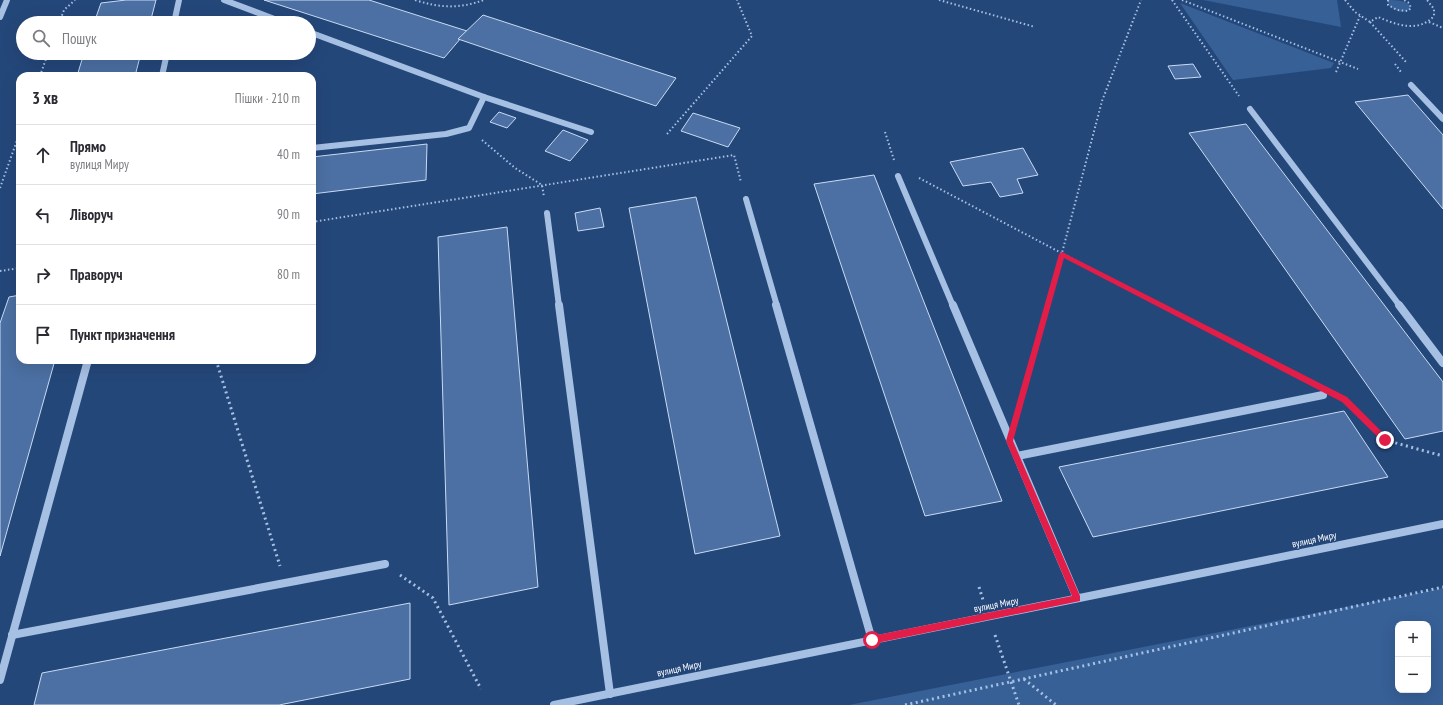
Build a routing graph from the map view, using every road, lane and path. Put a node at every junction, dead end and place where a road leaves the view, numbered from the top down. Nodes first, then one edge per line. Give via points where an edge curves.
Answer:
1 (7, 0) edge
2 (75, 0) edge
3 (179, 0) edge
4 (224, 0) edge
5 (415, 0) edge
6 (484, 0) edge
7 (737, 0) edge
8 (939, 0) edge
9 (1141, 0) edge
10 (1172, 0) edge
11 (1182, 0) edge
12 (1345, 0) edge
13 (1388, 0) edge
14 (1404, 0) edge
15 (1427, 0) edge
16 (62, 16) edge
17 (176, 16) edge
18 (266, 16) edge
19 (1360, 16) dead end
20 (0, 17) edge
21 (1370, 22) junction
22 (1428, 22) dead end
23 (1035, 27) dead end
24 (1443, 28) edge
25 (316, 35) edge
26 (46, 60) edge
27 (165, 60) edge
28 (1406, 62) dead end
29 (1358, 69) dead end
30 (41, 72) edge
31 (163, 72) edge
32 (1336, 72) dead end
33 (1411, 85) dead end
34 (1231, 86) dead end
35 (484, 97) junction
36 (1250, 109) dead end
37 (1443, 119) edge
38 (469, 128) junction
39 (591, 132) dead end
40 (885, 132) dead end
41 (667, 134) dead end
42 (16, 143) edge
43 (316, 148) edge
44 (898, 176) joint
45 (916, 176) dead end
46 (542, 185) junction
47 (0, 188) edge
48 (746, 199) joint
49 (547, 213) dead end
50 (316, 221) edge
51 (1062, 254) junction
52 (16, 269) edge
53 (0, 271) edge
54 (1443, 363) edge
55 (87, 364) edge
56 (217, 364) edge
57 (1310, 381) dead end
58 (1323, 395) dead end
59 (1338, 396) dead end
60 (1010, 441) junction
61 (1016, 456) junction
62 (1443, 456) edge
63 (1443, 524) edge
64 (385, 564) joint
65 (285, 583) junction
66 (1443, 587) edge
67 (1077, 598) junction
68 (12, 635) junction
69 (872, 640) junction
70 (1024, 679) junction
71 (0, 680) edge
72 (1011, 682) junction
73 (481, 689) dead end
74 (610, 694) junction
75 (554, 705) edge
76 (905, 705) edge
77 (1019, 705) edge
78 (1056, 705) edge

1 - 20 street
2 - 16 path via 64,10
3 - 17 street
4 - 18 street
5 - 6 path via 441,8 464,8
7 - 41 path via 752,36
8 - 23 path
9 - 51 path via 1102,101
10 - 34 path
11 - 29 path
12 - 21 path via 1355,12
13 - 14 path via 1388,5 1393,9 1405,12 1411,8
15 - 21 path via 1434,10 1434,16 1426,24 1404,26 1378,17
19 - 32 path
21 - 28 path
22 - 24 path
25 - 35 street
26 - 30 path
27 - 31 street
33 - 37 street
35 - 38 street
35 - 39 street
36 - 54 street
38 - 43 street via 446,134
38 - 46 path via 515,168
40 - 44 path
42 - 47 path
44 - 60 street
45 - 51 path
46 - 48 path via 734,155
46 - 50 path
48 - 69 street
49 - 74 street
51 - 57 path
51 - 60 path
52 - 53 path
55 - 68 street
56 - 65 path
58 - 61 street
59 - 62 path via 1385,440
60 - 61 street
61 - 67 street
63 - 67 street, вулиця Миру
64 - 65 street
64 - 73 path via 433,598
65 - 68 street
66 - 70 path
67 - 69 street, вулиця Миру
68 - 71 street
69 - 74 street, вулиця Миру
70 - 72 path
70 - 78 path
72 - 76 path
72 - 77 path
74 - 75 street, вулиця Миру

